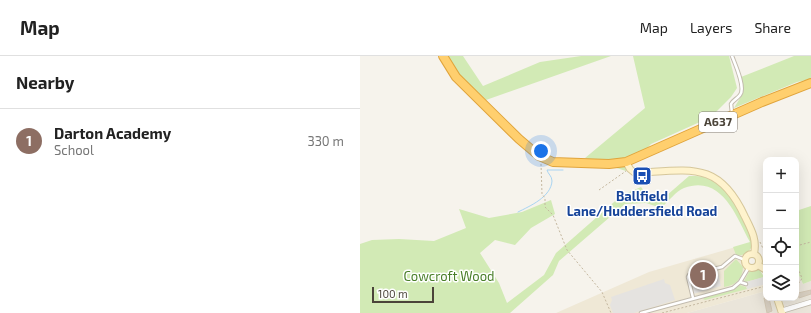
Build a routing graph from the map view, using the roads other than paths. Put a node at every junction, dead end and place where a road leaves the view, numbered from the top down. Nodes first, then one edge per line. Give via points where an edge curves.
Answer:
1 (443, 56) edge
2 (732, 56) edge
3 (811, 83) edge
4 (732, 115) junction
5 (628, 166) junction
6 (754, 254) junction
7 (745, 260) junction
8 (758, 265) junction
9 (749, 267) junction
10 (763, 268) edge
11 (740, 282) junction
12 (746, 284) dead end
13 (693, 298) junction
14 (778, 301) edge
15 (811, 302) edge
16 (781, 312) edge
17 (640, 313) edge

1 - 5 highway, A637 via 456,76 539,156 559,162
2 - 4 lane via 742,90 731,104
3 - 4 highway, A637
4 - 5 highway, A637
5 - 6 street via 635,173 694,171 718,179 735,197 755,238
6 - 7 street
6 - 8 street via 758,259
7 - 9 street
7 - 13 lane via 735,256 722,267 689,275
8 - 9 street
8 - 10 street
9 - 11 lane
11 - 12 lane
11 - 13 lane via 733,288
13 - 17 lane
14 - 16 street
15 - 16 street

